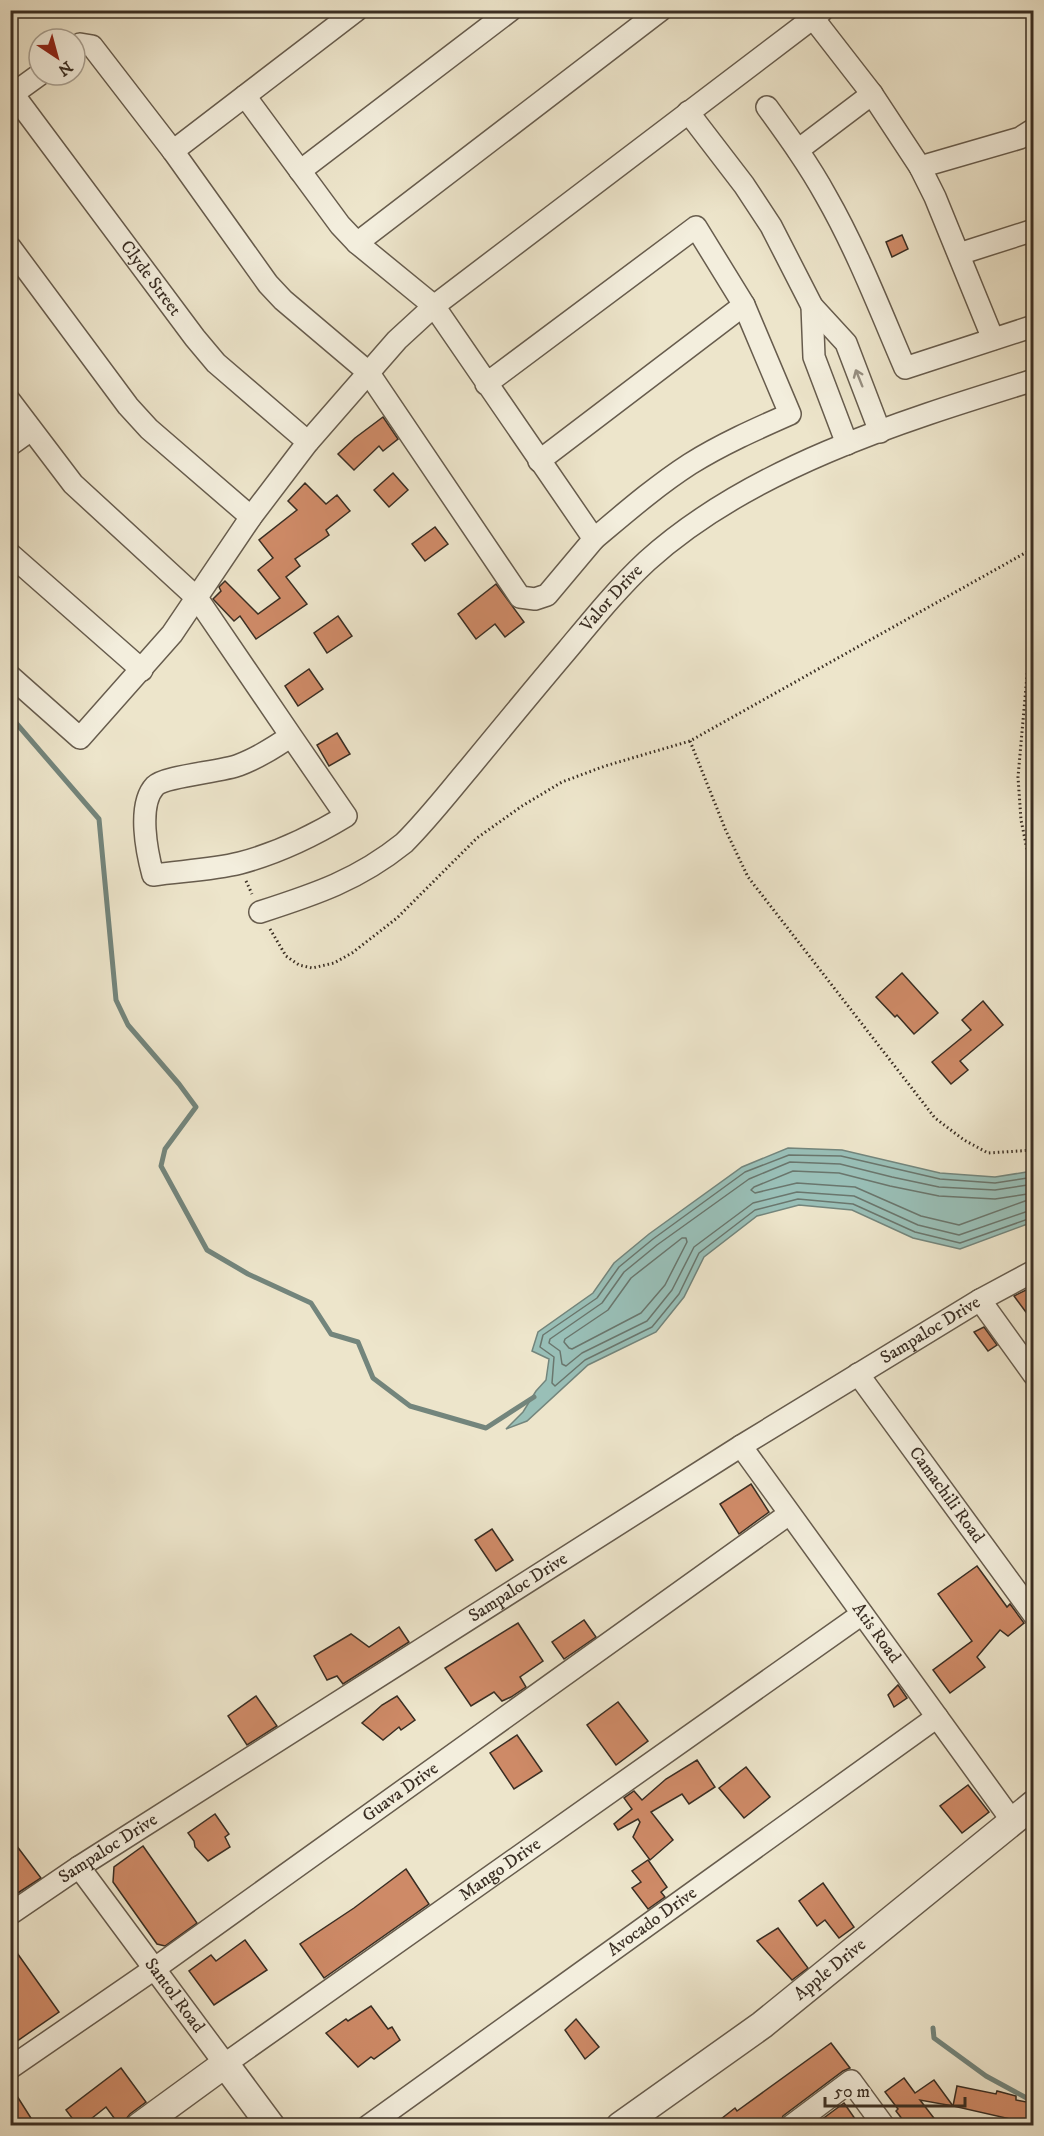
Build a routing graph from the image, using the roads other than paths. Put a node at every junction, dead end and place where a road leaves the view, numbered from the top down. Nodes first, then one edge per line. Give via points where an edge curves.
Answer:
1 (357, 10) edge
2 (511, 10) edge
3 (661, 10) edge
4 (818, 14) edge
5 (87, 45) edge
6 (27, 84) edge
7 (872, 94) junction
8 (12, 95) edge
9 (245, 96) junction
10 (767, 107) dead end
11 (688, 112) junction
12 (1034, 129) edge
13 (798, 150) junction
14 (173, 151) junction
15 (920, 167) junction
16 (300, 171) junction
17 (1034, 230) edge
18 (357, 243) junction
19 (10, 247) edge
20 (959, 254) junction
21 (744, 305) junction
22 (434, 306) junction
23 (812, 306) junction
24 (1034, 326) edge
25 (993, 339) junction
26 (368, 372) junction
27 (1034, 380) edge
28 (486, 384) junction
29 (10, 401) edge
30 (31, 430) junction
31 (880, 432) junction
32 (308, 442) junction
33 (847, 444) junction
34 (10, 445) edge
35 (539, 461) junction
36 (251, 517) junction
37 (594, 539) junction
38 (10, 554) edge
39 (197, 598) junction
40 (142, 670) junction
41 (10, 676) edge
42 (291, 736) junction
43 (260, 912) road end
44 (1034, 1271) edge
45 (980, 1299) junction
46 (858, 1374) junction
47 (1034, 1375) edge
48 (741, 1446) junction
49 (789, 1514) junction
50 (862, 1614) junction
51 (1034, 1615) edge
52 (937, 1717) junction
53 (1034, 1804) edge
54 (1013, 1822) junction
55 (79, 1867) junction
56 (10, 1914) edge
57 (154, 1969) junction
58 (225, 2064) junction
59 (10, 2068) edge
60 (140, 2126) edge
61 (270, 2126) edge
62 (368, 2126) edge
63 (620, 2126) edge
64 (791, 2126) edge
65 (884, 2126) edge

1 - 9 street
2 - 16 street
3 - 18 street
4 - 7 street
4 - 11 street
5 - 14 street via 92,46
6 - 8 street
7 - 13 street
7 - 15 street
8 - 32 street, Clyde Street via 216,363
9 - 14 street
9 - 16 street
10 - 13 street
11 - 22 street
11 - 23 street via 771,226
12 - 15 street via 1020,138
13 - 25 street via 846,234 905,368
14 - 26 street via 268,284
15 - 20 street
16 - 18 street
17 - 20 street
18 - 22 street
19 - 36 street via 128,406 149,429
20 - 25 street
21 - 28 street via 696,226
21 - 35 street
21 - 37 street via 790,414 690,464
22 - 26 street
22 - 28 street
31 -> 23 street via 846,343
23 - 33 street via 814,357
24 - 25 street
26 - 32 street
26 - 37 street via 520,597 536,599 547,595
27 - 31 street, Valor Drive
28 - 35 street
29 - 30 street
30 - 34 street
30 - 39 street via 72,484
31 - 33 street, Valor Drive
32 - 36 street
33 - 43 street, Valor Drive via 766,479 713,510 646,562 604,606 405,843 346,881
35 - 37 street
36 - 39 street
38 - 40 street
39 - 40 street
39 - 42 street
40 - 41 street via 80,738
42 - 42 street via 239,765 162,781 154,787 146,814 146,845 153,875 238,863 276,852 346,816
44 - 45 street, Sampaloc Drive
45 - 46 street, Sampaloc Drive
45 - 47 street
46 - 48 street, Sampaloc Drive
46 - 51 street, Camachili Road
48 - 49 street, Atis Road
48 - 55 street, Sampaloc Drive
49 - 50 street, Atis Road
49 - 57 street, Guava Drive
50 - 52 street, Atis Road
50 - 58 street, Mango Drive
52 - 54 street, Atis Road
52 - 62 street, Avocado Drive
53 - 54 street, Apple Drive
54 - 63 street, Apple Drive via 762,2025
55 - 56 street, Sampaloc Drive
55 - 57 street, Santol Road
57 - 58 street, Santol Road
57 - 59 street, Guava Drive
58 - 60 street, Mango Drive
58 - 61 street, Santol Road
64 - 65 street via 851,2081

